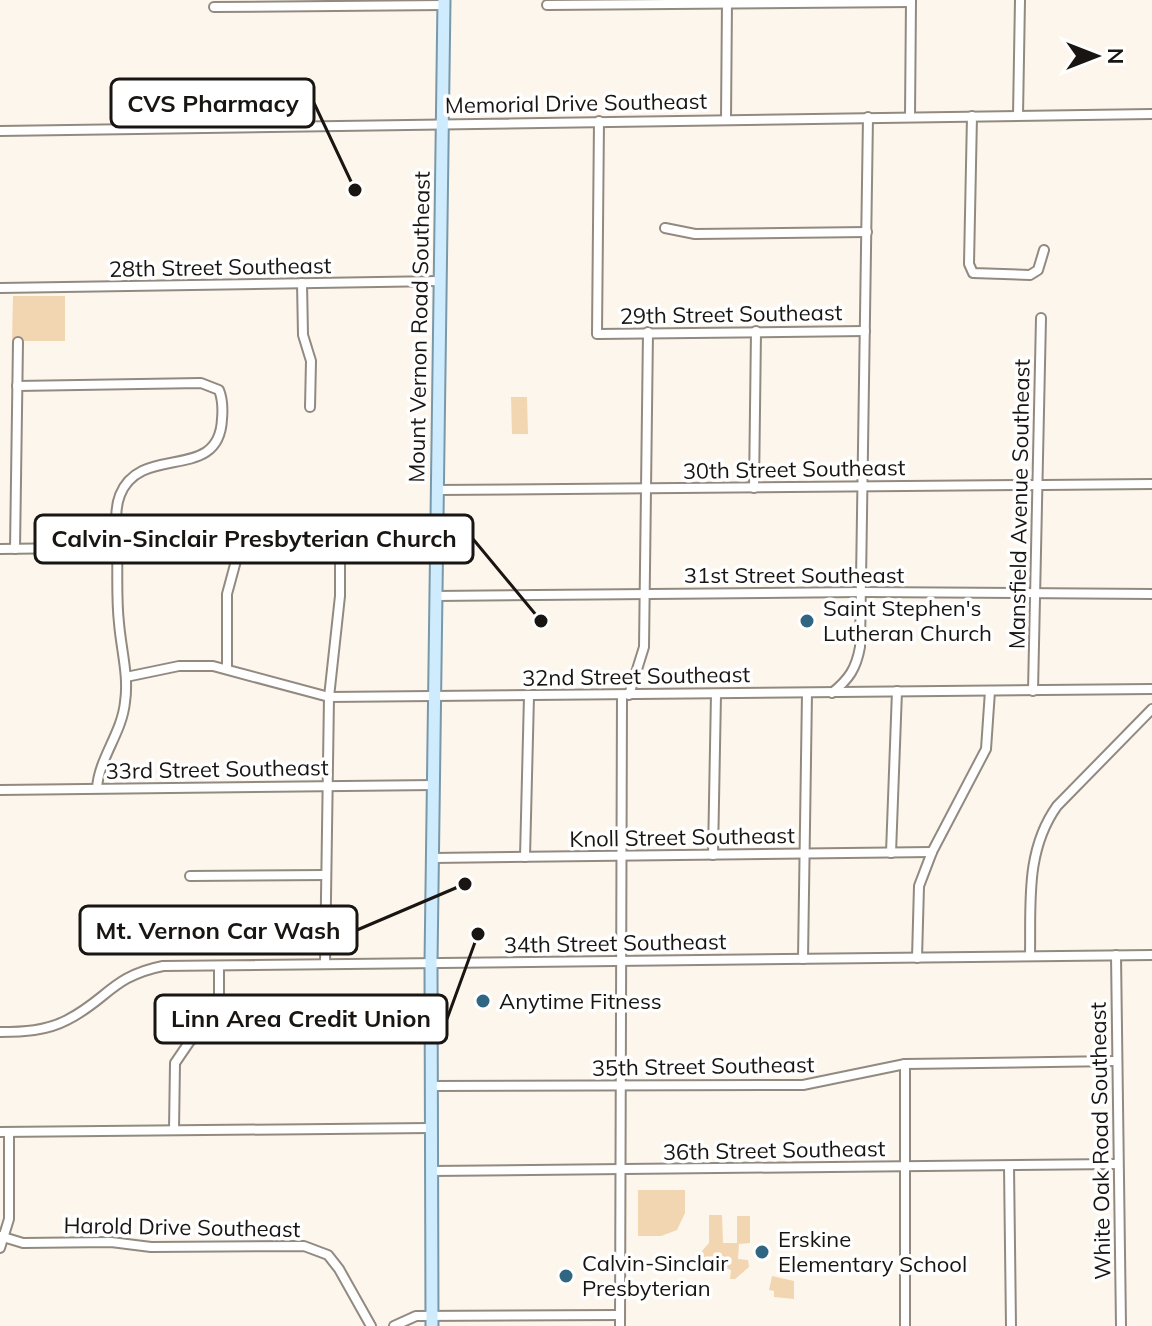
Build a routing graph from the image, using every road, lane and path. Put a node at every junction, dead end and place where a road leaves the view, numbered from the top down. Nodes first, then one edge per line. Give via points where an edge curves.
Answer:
1 (1020, 0) edge
2 (911, 1) edge
3 (727, 2) edge
4 (444, 3) edge
5 (547, 5) dead end
6 (214, 7) dead end
7 (1152, 114) edge
8 (1018, 115) junction
9 (972, 116) junction
10 (868, 117) junction
11 (910, 117) junction
12 (726, 119) junction
13 (599, 121) junction
14 (442, 122) junction
15 (0, 131) edge
16 (665, 228) dead end
17 (867, 232) junction
18 (1044, 250) dead end
19 (440, 281) junction
20 (302, 283) junction
21 (0, 288) edge
22 (1041, 318) dead end
23 (756, 331) junction
24 (865, 331) junction
25 (648, 332) junction
26 (18, 342) dead end
27 (17, 386) junction
28 (310, 407) dead end
29 (1038, 484) junction
30 (1152, 484) edge
31 (862, 487) junction
32 (754, 488) junction
33 (647, 489) junction
34 (437, 490) junction
35 (436, 543) junction
36 (340, 544) junction
37 (240, 546) junction
38 (117, 547) junction
39 (0, 549) edge
40 (15, 549) junction
41 (861, 592) junction
42 (645, 594) junction
43 (1152, 594) edge
44 (436, 596) junction
45 (1036, 596) junction
46 (227, 668) junction
47 (126, 677) junction
48 (1152, 689) edge
49 (897, 691) junction
50 (990, 691) junction
51 (1033, 691) junction
52 (807, 693) junction
53 (832, 693) junction
54 (716, 694) junction
55 (625, 695) junction
56 (435, 696) junction
57 (529, 696) junction
58 (329, 697) junction
59 (1152, 709) edge
60 (434, 785) junction
61 (328, 786) junction
62 (97, 788) junction
63 (0, 790) edge
64 (932, 852) junction
65 (891, 853) junction
66 (806, 854) junction
67 (713, 855) junction
68 (620, 856) junction
69 (525, 857) junction
70 (433, 858) junction
71 (326, 875) junction
72 (190, 876) dead end
73 (1116, 955) junction
74 (1152, 955) edge
75 (1030, 956) junction
76 (917, 958) junction
77 (803, 959) junction
78 (618, 961) junction
79 (431, 963) junction
80 (325, 964) junction
81 (219, 966) junction
82 (0, 1032) edge
83 (1117, 1061) junction
84 (905, 1064) junction
85 (431, 1086) junction
86 (619, 1087) junction
87 (431, 1128) junction
88 (174, 1130) junction
89 (5, 1132) edge
90 (1117, 1164) junction
91 (904, 1166) junction
92 (1009, 1166) junction
93 (619, 1169) junction
94 (432, 1171) junction
95 (2, 1237) edge
96 (0, 1248) edge
97 (530, 1315) junction
98 (620, 1315) junction
99 (432, 1321) edge
100 (371, 1326) edge
101 (394, 1326) edge
102 (530, 1326) edge
103 (620, 1326) edge
104 (905, 1326) edge
105 (1011, 1326) edge
106 (1121, 1326) edge

1 - 8 street
2 - 3 street
2 - 11 street
3 - 5 street
3 - 12 street
4 - 6 street
4 - 14 main road, Mount Vernon Road Southeast
7 - 8 street, Memorial Drive Southeast
8 - 9 street, Memorial Drive Southeast
9 - 11 street, Memorial Drive Southeast
9 - 18 street via 973,273 1030,275 1038,270
10 - 11 street, Memorial Drive Southeast
10 - 12 street, Memorial Drive Southeast
10 - 17 street
12 - 13 street, Memorial Drive Southeast
13 - 14 street, Memorial Drive Southeast
13 - 25 street, 29th Street Southeast via 597,334
14 - 15 street, Memorial Drive Southeast
14 - 19 main road, Mount Vernon Road Southeast
16 - 17 street via 695,234
17 - 24 street
19 - 20 street, 28th Street Southeast
19 - 34 main road, Mount Vernon Road Southeast
20 - 21 street, 28th Street Southeast
20 - 28 street
22 - 29 street, Mansfield Avenue Southeast
23 - 24 street, 29th Street Southeast
23 - 25 street, 29th Street Southeast
23 - 32 street
24 - 31 street
25 - 33 street
26 - 27 street
27 - 38 street via 201,383 219,390 223,401 217,446 131,479 117,507
27 - 40 street
29 - 30 street, 30th Street Southeast
29 - 31 street, 30th Street Southeast
29 - 45 street, Mansfield Avenue Southeast
31 - 32 street, 30th Street Southeast
31 - 41 street
32 - 33 street, 30th Street Southeast
33 - 34 street, 30th Street Southeast
33 - 42 street
34 - 35 main road, Mount Vernon Road Southeast
35 - 36 street
35 - 44 main road, Mount Vernon Road Southeast
36 - 37 street
36 - 58 street
37 - 38 street
37 - 46 street via 227,594
38 - 40 street
38 - 47 street
39 - 40 street
41 - 42 street, 31st Street Southeast
41 - 45 street, 31st Street Southeast
41 - 53 street via 856,667
42 - 44 street, 31st Street Southeast
42 - 55 street via 644,647
43 - 45 street, 31st Street Southeast
44 - 56 main road, Mount Vernon Road Southeast
45 - 51 street, Mansfield Avenue Southeast
46 - 47 street, 32nd Street Southeast via 179,666
46 - 58 street, 32nd Street Southeast
47 - 62 street via 120,724
48 - 51 street, 32nd Street Southeast
49 - 50 street, 32nd Street Southeast
49 - 53 street, 32nd Street Southeast
49 - 65 street
50 - 51 street, 32nd Street Southeast
50 - 64 street via 986,749
52 - 53 street, 32nd Street Southeast
52 - 54 street, 32nd Street Southeast
52 - 66 street
54 - 55 street, 32nd Street Southeast
54 - 67 street
55 - 57 street, 32nd Street Southeast
55 - 68 street
56 - 57 street, 32nd Street Southeast
56 - 58 street, 32nd Street Southeast
56 - 60 main road, Mount Vernon Road Southeast
57 - 69 street
58 - 61 street
59 - 75 street via 1044,824 1032,864
60 - 61 street, 33rd Street Southeast
60 - 70 main road, Mount Vernon Road Southeast
61 - 62 street, 33rd Street Southeast
61 - 71 street
62 - 63 street, 33rd Street Southeast
64 - 65 street, Knoll Street Southeast
64 - 76 street via 919,886
65 - 66 street, Knoll Street Southeast
66 - 67 street, Knoll Street Southeast
66 - 77 street
67 - 68 street, Knoll Street Southeast
68 - 69 street, Knoll Street Southeast
68 - 78 street
69 - 70 street, Knoll Street Southeast
70 - 79 main road, Mount Vernon Road Southeast
71 - 72 street
71 - 80 street
73 - 74 street, 34th Street Southeast
73 - 75 street, 34th Street Southeast
73 - 83 street, White Oak Road Southeast
75 - 76 street, 34th Street Southeast
76 - 77 street, 34th Street Southeast
77 - 78 street, 34th Street Southeast
78 - 79 street, 34th Street Southeast
78 - 86 street
79 - 80 street, 34th Street Southeast
79 - 85 main road, Mount Vernon Road Southeast
80 - 81 street, 34th Street Southeast
81 - 82 street, 34th Street Southeast via 143,970 67,1020 46,1028
81 - 88 street via 215,1022 190,1041 175,1063
83 - 84 street, 35th Street Southeast
83 - 90 street, White Oak Road Southeast
84 - 86 street, 35th Street Southeast via 803,1085
84 - 91 street
85 - 86 street, 35th Street Southeast
85 - 87 main road, Mount Vernon Road Southeast
86 - 93 street
87 - 88 street
87 - 94 main road, Mount Vernon Road Southeast
88 - 89 street
89 - 95 street via 9,1219
90 - 92 street, 36th Street Southeast
90 - 106 street, White Oak Road Southeast
91 - 92 street, 36th Street Southeast
91 - 93 street, 36th Street Southeast
91 - 104 street
92 - 105 street
93 - 94 street, 36th Street Southeast
93 - 98 street
94 - 99 main road, Mount Vernon Road Southeast
95 - 96 street
95 - 100 street, Harold Drive Southeast via 23,1243 151,1247 304,1246 328,1255
97 - 98 street
97 - 99 street
97 - 102 street
98 - 103 street
99 - 101 street via 416,1316

